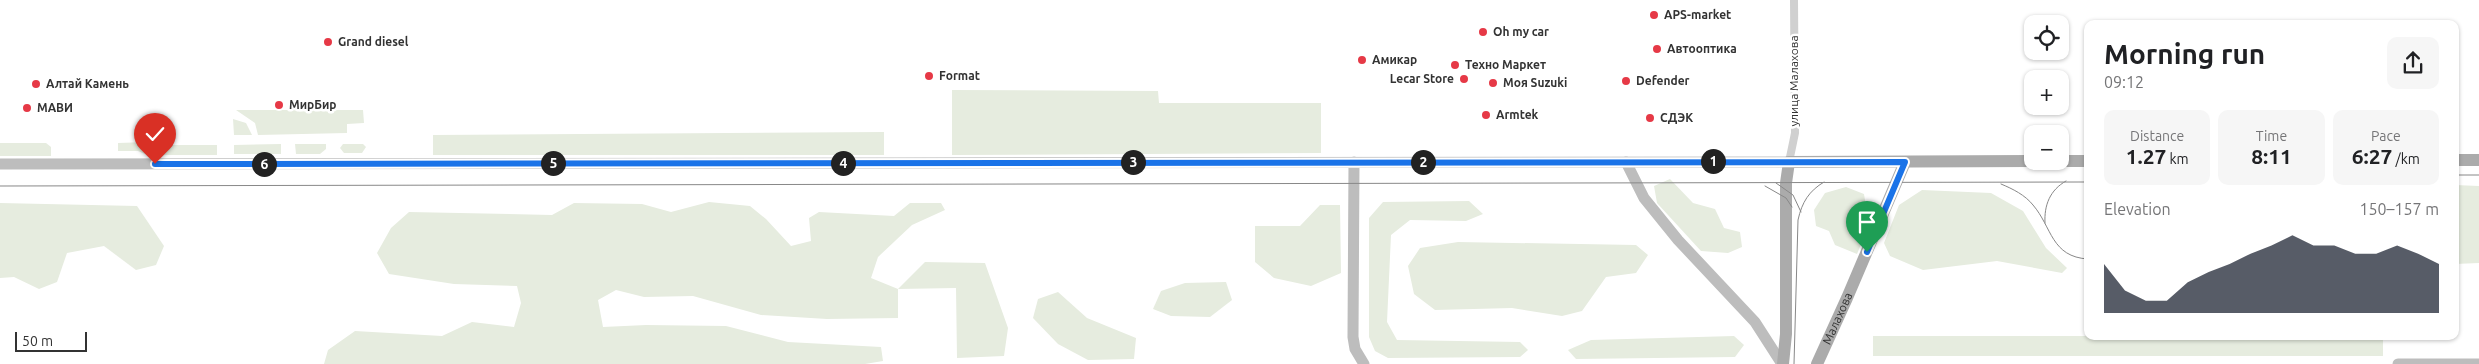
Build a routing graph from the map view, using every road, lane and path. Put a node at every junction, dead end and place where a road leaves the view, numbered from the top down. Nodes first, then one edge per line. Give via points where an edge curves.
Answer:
1 (1794, 0) edge
2 (2459, 160) edge
3 (2479, 160) edge
4 (2024, 161) edge
5 (2069, 161) edge
6 (2084, 161) edge
7 (1354, 162) junction
8 (1626, 162) junction
9 (1789, 162) junction
10 (1905, 162) junction
11 (0, 164) edge
12 (1364, 364) edge
13 (1782, 364) edge
14 (1817, 364) edge
15 (2398, 364) edge
16 (2479, 364) edge

1 - 9 street, улица Малахова via 1794,133
2 - 3 main road
4 - 10 main road
5 - 6 main road
7 - 8 main road
7 - 11 main road
7 - 12 main road via 1353,337 1355,349
8 - 9 main road
8 - 13 main road via 1644,198 1678,240 1755,322
9 - 10 main road
9 - 13 main road via 1786,182 1786,334
10 - 14 main road, Малахова
15 - 16 main road

